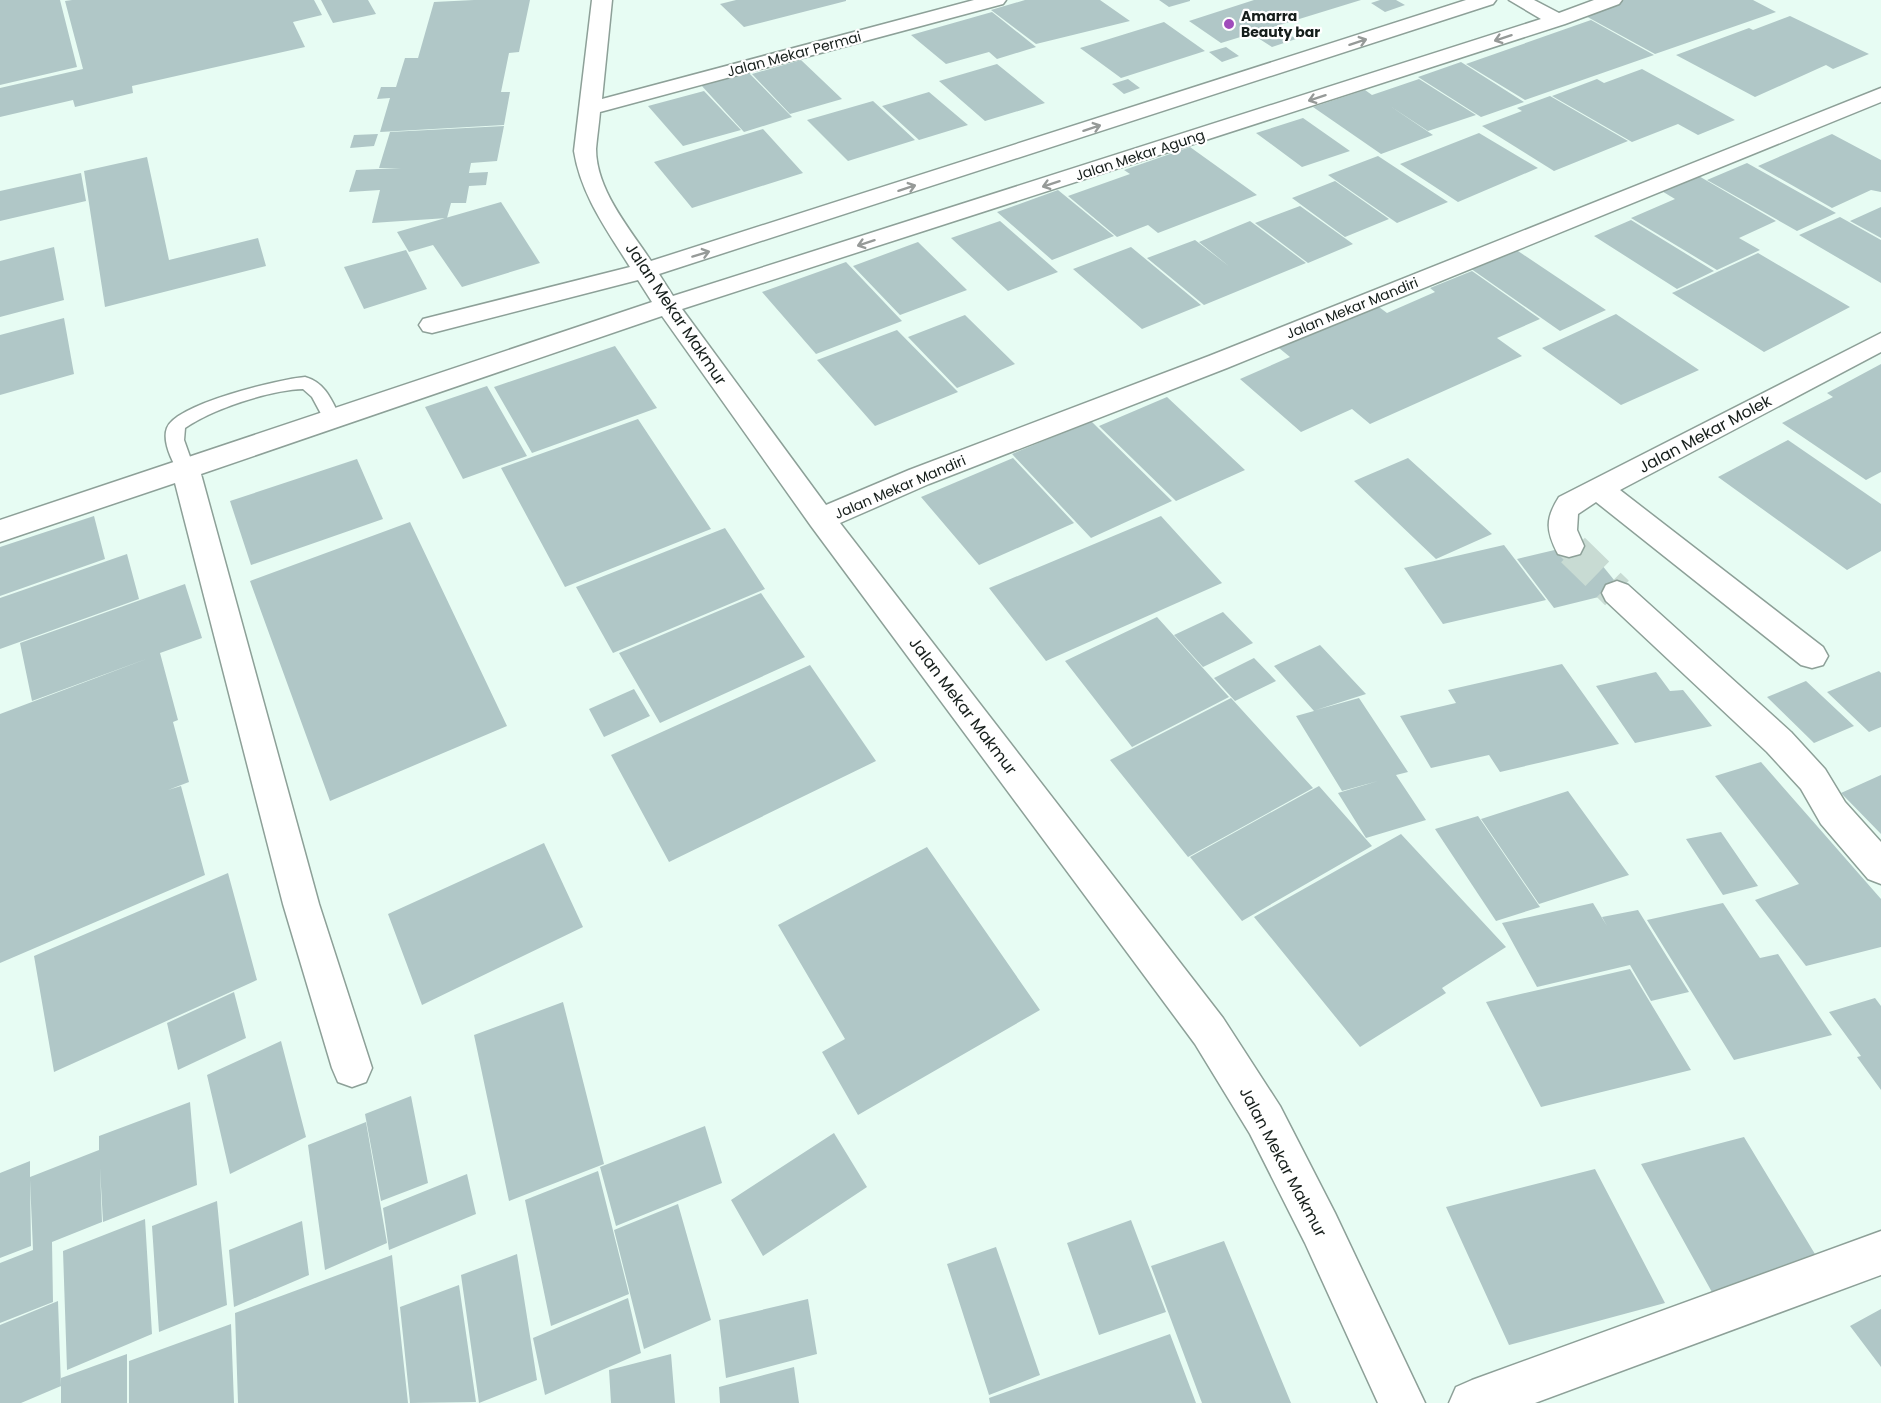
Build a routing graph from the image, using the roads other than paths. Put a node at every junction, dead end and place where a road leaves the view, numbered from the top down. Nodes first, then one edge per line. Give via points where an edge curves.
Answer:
1 (602, 0) edge
2 (996, 0) edge
3 (1486, 0) edge
4 (1519, 0) edge
5 (1612, 0) edge
6 (1558, 20) junction
7 (1881, 94) edge
8 (591, 108) junction
9 (645, 271) junction
10 (668, 306) junction
11 (432, 325) dead end
12 (1881, 341) edge
13 (332, 419) junction
14 (185, 468) junction
15 (1599, 489) junction
16 (821, 519) junction
17 (0, 531) edge
18 (1569, 546) tunnel mouth
19 (1617, 592) tunnel mouth
20 (1812, 656) dead end
21 (1881, 868) edge
22 (352, 1068) dead end
23 (1881, 1253) edge
24 (1402, 1403) edge
25 (1472, 1403) edge

1 - 8 street, Jalan Mekar Makmur
2 - 8 street, Jalan Mekar Permai
9 -> 3 street
4 - 6 street
5 - 6 street, Jalan Mekar Agung
6 -> 10 street, Jalan Mekar Agung
7 - 16 street, Jalan Mekar Mandiri
8 - 9 street, Jalan Mekar Makmur via 585,151 589,175 602,204
9 - 10 street, Jalan Mekar Makmur
9 - 11 street
10 - 13 street, Jalan Mekar Agung
10 - 16 street, Jalan Mekar Makmur
12 - 15 street, Jalan Mekar Molek
13 - 14 street, Jalan Mekar Agung
13 - 14 lane via 316,389 305,383 286,385 194,413 178,424 174,436
14 - 17 street, Jalan Mekar Agung
14 - 22 street via 301,904
15 - 18 street, Jalan Mekar Molek via 1569,504 1561,514
15 - 20 street
16 - 24 street, Jalan Mekar Makmur via 1209,1031 1265,1120
19 - 21 street via 1779,742 1813,779 1833,813
23 - 25 street

